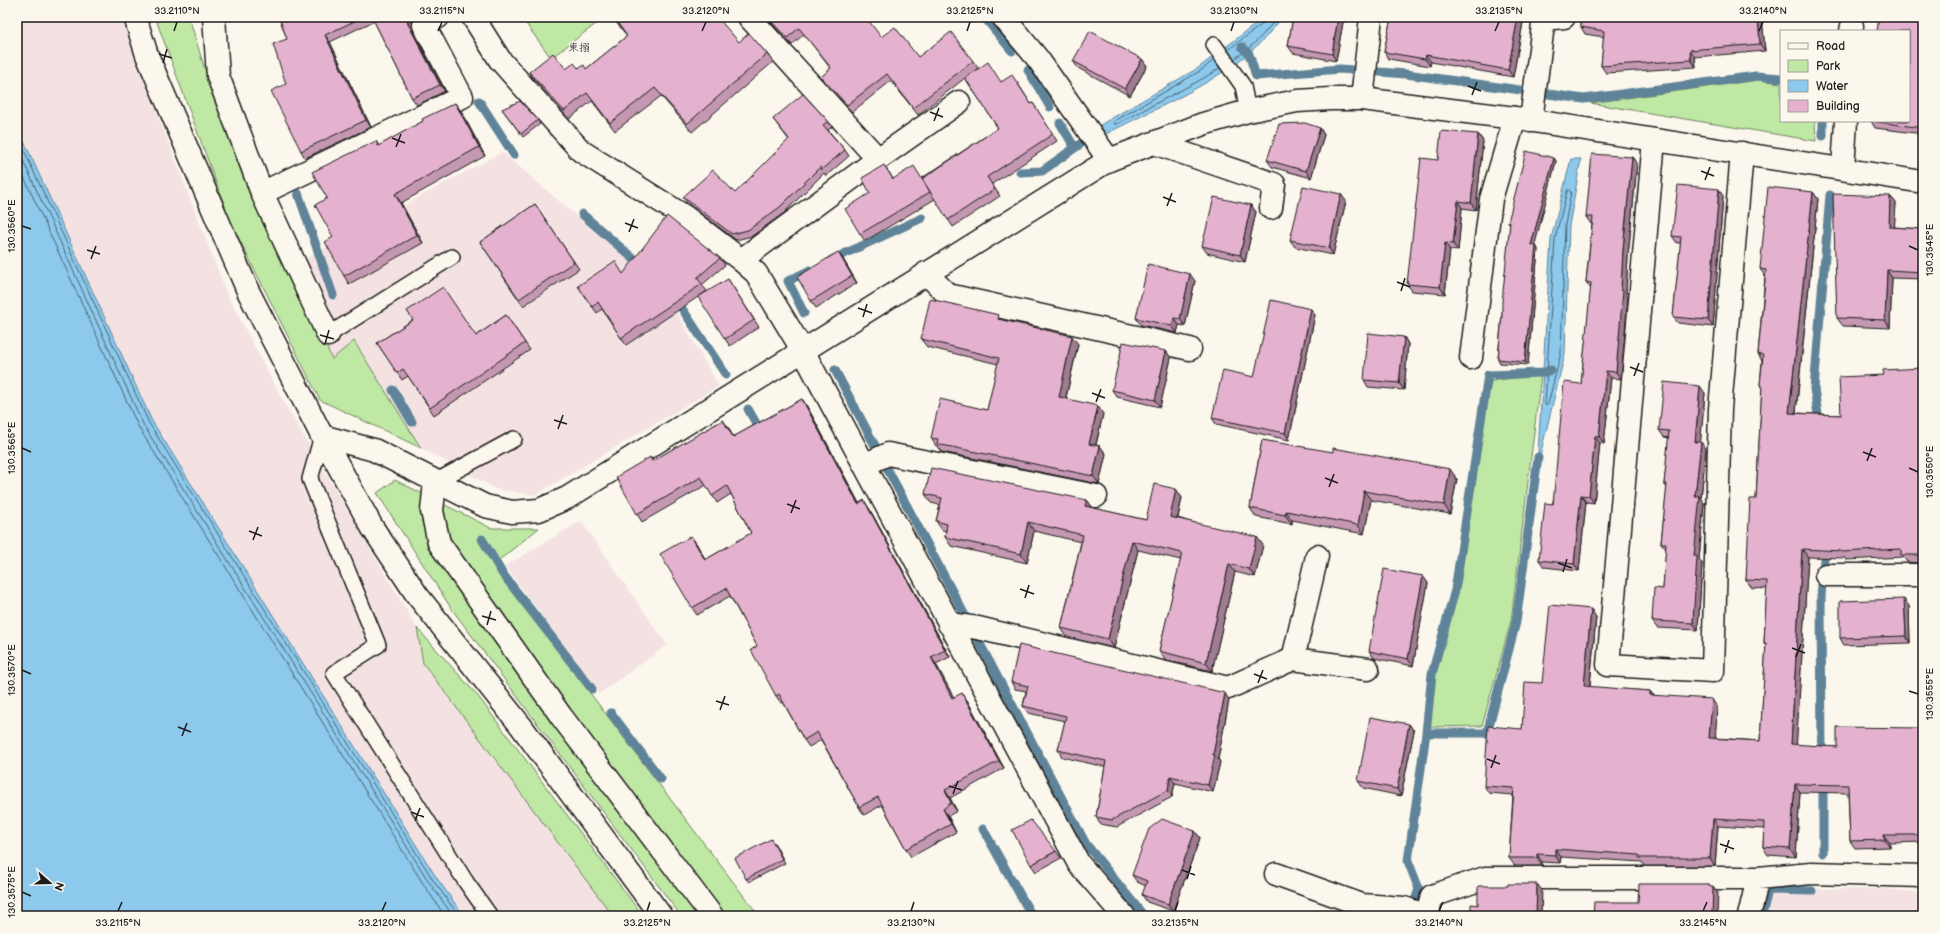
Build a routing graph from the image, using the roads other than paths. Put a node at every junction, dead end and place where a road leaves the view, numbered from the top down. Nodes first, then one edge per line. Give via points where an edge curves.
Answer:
1 (135, 17) edge
2 (214, 17) edge
3 (438, 17) edge
4 (473, 17) edge
5 (749, 17) edge
6 (1003, 17) edge
7 (1371, 17) edge
8 (1550, 18) edge
9 (1214, 45) dead end
10 (1363, 89) junction
11 (959, 102) dead end
12 (1248, 111) junction
13 (1527, 114) junction
14 (1846, 122) edge
15 (1654, 140) junction
16 (1154, 142) junction
17 (1104, 152) junction
18 (1742, 153) junction
19 (878, 159) junction
20 (1842, 169) junction
21 (1923, 182) edge
22 (262, 193) junction
23 (1271, 208) dead end
24 (452, 257) dead end
25 (741, 260) junction
26 (926, 273) junction
27 (328, 335) joint
28 (1190, 349) dead end
29 (803, 351) junction
30 (1471, 358) dead end
31 (322, 436) junction
32 (514, 439) dead end
33 (864, 465) junction
34 (435, 482) junction
35 (1096, 496) dead end
36 (1317, 556) dead end
37 (1826, 575) dead end
38 (1923, 575) edge
39 (949, 624) junction
40 (1293, 659) junction
41 (1368, 669) dead end
42 (1276, 874) dead end
43 (1923, 876) edge
44 (1758, 878) junction
45 (490, 916) edge
46 (661, 916) edge
47 (712, 916) edge
48 (1124, 916) edge
49 (1427, 916) edge
50 (1749, 916) edge

1 - 31 street via 147,55 248,291
2 - 22 street via 218,76
3 - 22 street via 424,25 462,96
4 - 25 street via 500,60 581,151 684,216
5 - 19 street
6 - 17 street via 1038,59
7 - 10 street
8 - 13 street
9 - 12 lane via 1243,86
10 - 12 street via 1331,99 1298,101
10 - 13 street
11 - 19 street
12 - 16 street
13 - 15 street
13 - 30 street via 1491,199
14 - 20 street
15 - 18 street
15 - 18 street via 1608,665 1713,671 1720,409
16 - 17 street
16 - 23 street via 1274,184
17 - 26 street
18 - 20 street
19 - 25 street
20 - 21 street
22 - 27 street
24 - 27 lane
25 - 29 street via 756,273
26 - 28 street via 948,295
26 - 29 street
29 - 33 street
29 - 34 street via 567,498 539,510 512,512 485,506
31 - 34 street via 374,450
31 - 45 lane via 310,479 378,645 334,673
31 - 46 street via 372,527 417,595 521,726
32 - 34 lane
33 - 35 street via 888,454
33 - 39 street
34 - 47 street via 432,512 439,543 561,716
36 - 40 street
37 - 38 street
39 - 40 street via 978,628 1228,688
39 - 48 street via 1079,864
40 - 41 street
42 - 49 street via 1362,905 1404,908
43 - 44 street via 1811,873
44 - 49 street via 1485,878 1432,896
44 - 50 street

